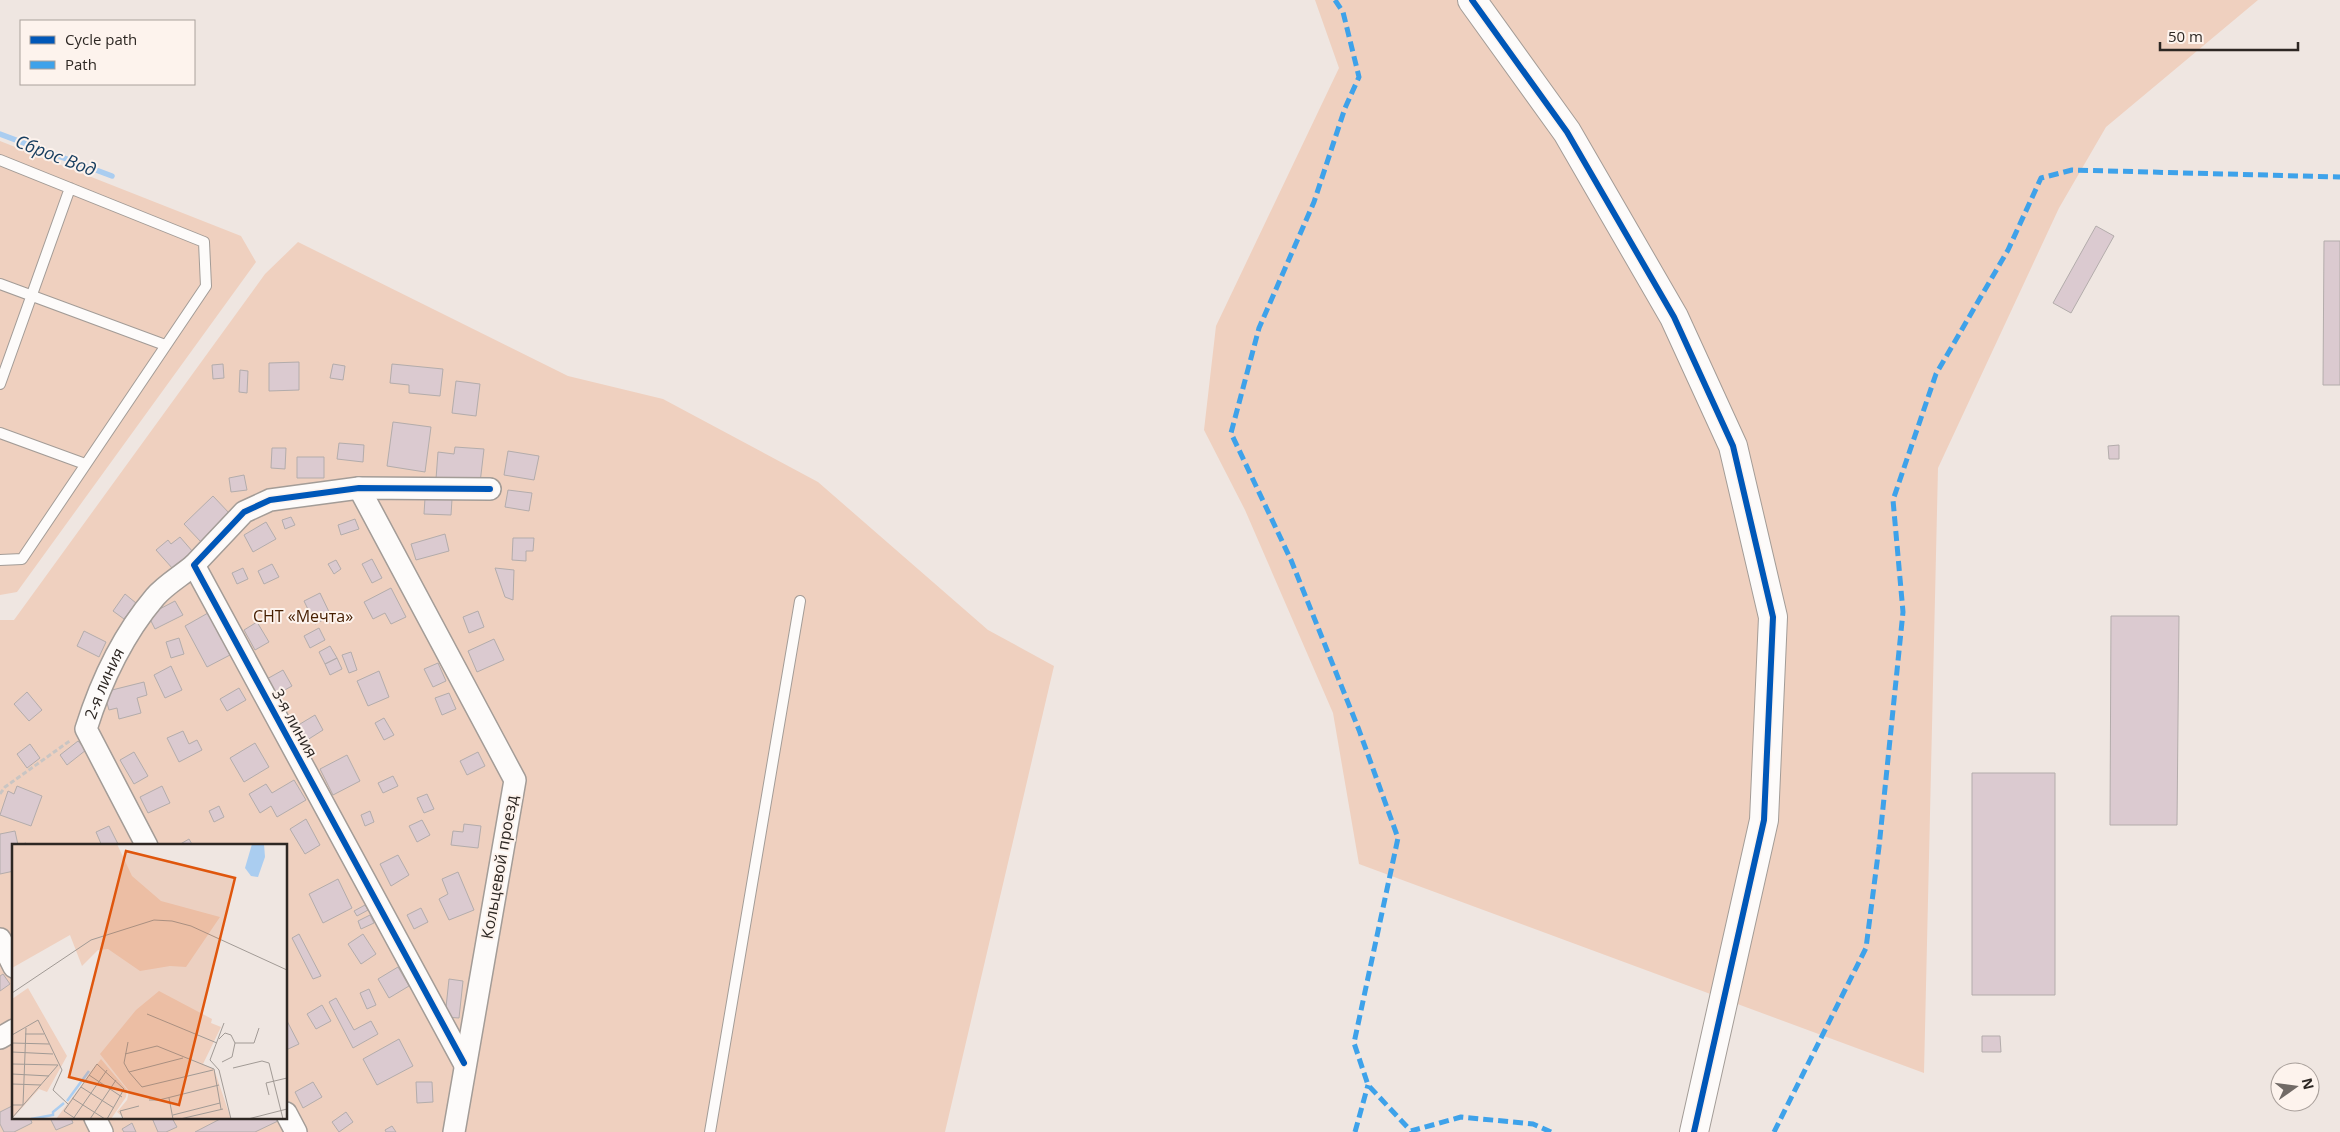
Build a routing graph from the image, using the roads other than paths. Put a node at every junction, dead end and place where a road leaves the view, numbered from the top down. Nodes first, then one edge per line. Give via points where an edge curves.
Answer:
1 (1472, 0) edge
2 (0, 160) edge
3 (70, 188) junction
4 (0, 284) edge
5 (31, 295) junction
6 (166, 345) junction
7 (0, 384) edge
8 (0, 433) edge
9 (85, 464) junction
10 (359, 488) junction
11 (490, 489) dead end
12 (0, 560) edge
13 (194, 566) junction
14 (800, 601) dead end
15 (146, 844) edge
16 (0, 940) edge
17 (12, 963) edge
18 (12, 1031) edge
19 (0, 1038) edge
20 (464, 1063) junction
21 (288, 1117) edge
22 (96, 1120) edge
23 (102, 1132) edge
24 (296, 1132) edge
25 (454, 1132) edge
26 (710, 1132) edge
27 (1694, 1132) edge

1 - 27 street via 1567,132 1674,317 1733,446 1773,617 1764,820
2 - 3 lane
3 - 5 lane
3 - 6 lane via 204,242 206,286
4 - 5 lane
5 - 6 lane
5 - 7 lane
6 - 9 lane
8 - 9 lane
9 - 12 lane via 22,558
10 - 11 street
10 - 13 street via 270,500 244,512
10 - 20 street, Кольцевой проезд via 515,780
13 - 15 street, 2-я линия via 156,596 131,630 109,666 86,729
13 - 20 street, 3-я линия
14 - 26 lane
16 - 17 street
18 - 19 street
20 - 25 street, Кольцевой проезд
21 - 24 street
22 - 23 street

